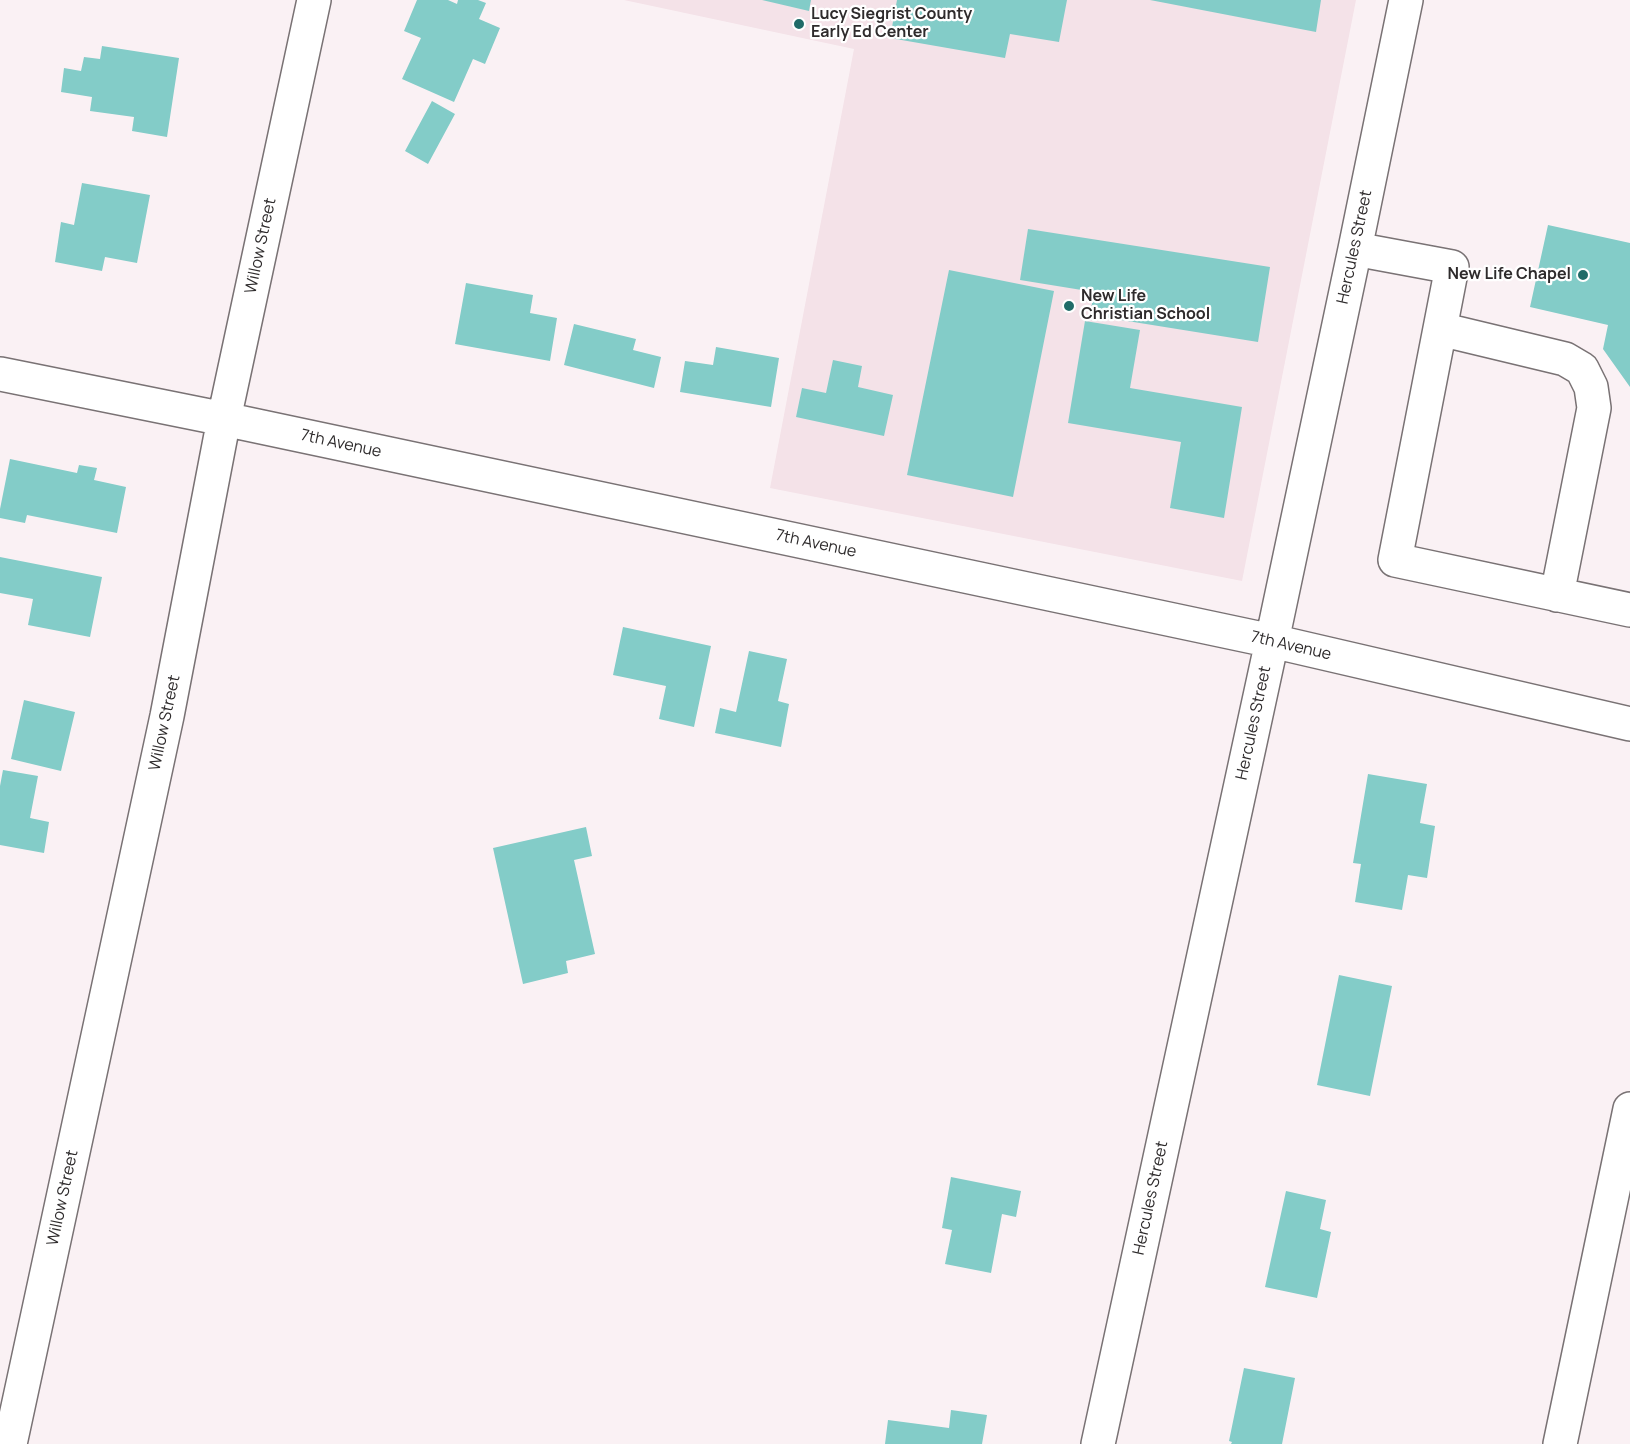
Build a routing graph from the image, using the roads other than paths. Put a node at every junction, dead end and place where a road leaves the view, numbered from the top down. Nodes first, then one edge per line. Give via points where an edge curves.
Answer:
1 (314, 0) edge
2 (1406, 0) edge
3 (1355, 249) junction
4 (1440, 329) junction
5 (0, 374) edge
6 (224, 419) junction
7 (1557, 595) junction
8 (1630, 610) edge
9 (1272, 641) junction
10 (1630, 724) edge
11 (1630, 1109) edge
12 (10, 1444) edge
13 (1098, 1444) edge
14 (1560, 1444) edge

1 - 6 street, Willow Street
2 - 3 street, Hercules Street
3 - 4 street via 1452,267
3 - 9 street, Hercules Street
4 - 7 street via 1565,360 1581,369 1591,387 1594,408
4 - 7 street via 1395,560
5 - 6 street, 7th Avenue
6 - 9 street, 7th Avenue
6 - 12 street, Willow Street via 165,727
7 - 8 street
9 - 10 street, 7th Avenue
9 - 13 street, Hercules Street
11 - 14 street

